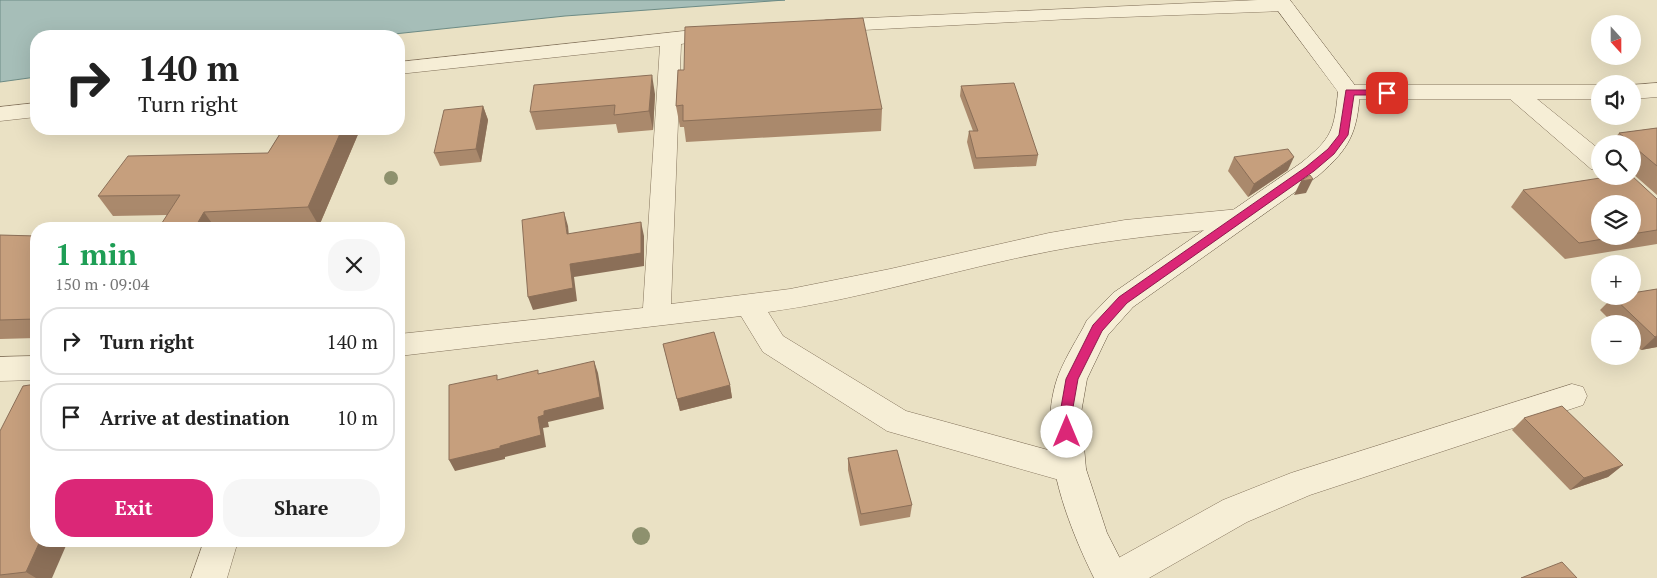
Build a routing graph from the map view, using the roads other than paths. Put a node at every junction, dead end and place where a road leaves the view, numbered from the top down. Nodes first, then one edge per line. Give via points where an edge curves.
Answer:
1 (1282, 3) edge
2 (810, 27) edge
3 (742, 32) edge
4 (671, 39) junction
5 (405, 67) edge
6 (1657, 90) edge
7 (1641, 91) edge
8 (1350, 92) junction
9 (1591, 92) edge
10 (1518, 94) junction
11 (30, 111) edge
12 (0, 114) edge
13 (1591, 155) edge
14 (1239, 218) junction
15 (749, 304) junction
16 (656, 317) junction
17 (405, 344) edge
18 (30, 368) edge
19 (0, 369) edge
20 (1572, 396) dead end
21 (1070, 469) junction
22 (219, 547) edge
23 (209, 578) edge
24 (1114, 578) edge

1 - 2 street
1 - 8 street
3 - 4 street
4 - 5 street
4 - 16 street
6 - 7 street
8 - 10 street
8 - 14 street via 1344,135 1331,152
9 - 10 street
10 - 13 street
11 - 12 street
14 - 15 street via 1125,229 1049,242 890,279
14 - 21 street via 1123,300 1097,328 1072,379 1066,413
15 - 16 street
15 - 21 street via 773,344 898,422
16 - 17 street
18 - 19 street
20 - 24 street via 1303,483 1235,511
21 - 24 street via 1091,537
22 - 23 street

